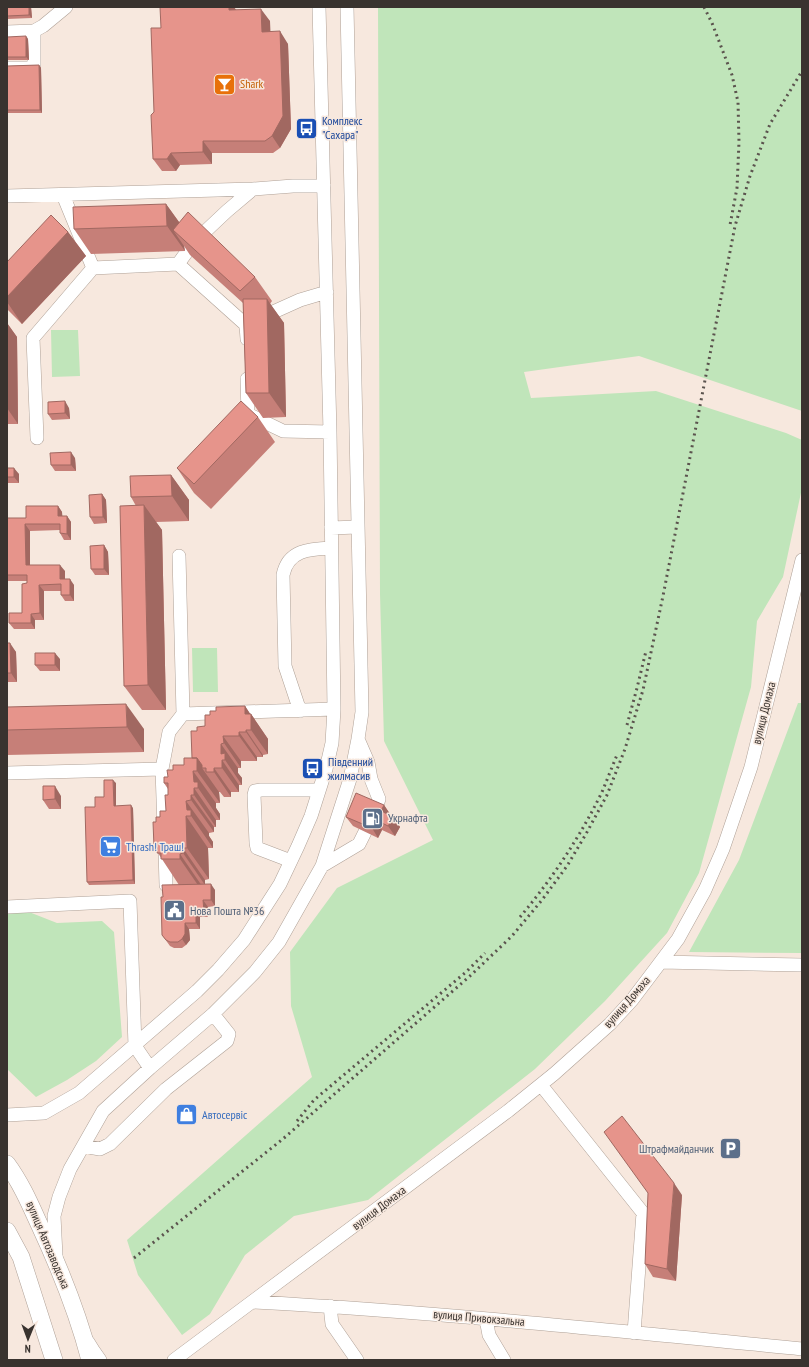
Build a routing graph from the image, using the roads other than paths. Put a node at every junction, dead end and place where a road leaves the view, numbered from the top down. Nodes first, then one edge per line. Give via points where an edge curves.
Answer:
1 (66, 7) edge
2 (319, 7) edge
3 (347, 7) edge
4 (34, 31) junction
5 (7, 32) edge
6 (7, 68) edge
7 (324, 186) junction
8 (253, 189) junction
9 (63, 195) junction
10 (7, 196) edge
11 (178, 264) junction
12 (93, 268) junction
13 (327, 292) junction
14 (246, 325) junction
15 (247, 354) edge
16 (247, 369) edge
17 (248, 414) junction
18 (232, 429) edge
19 (330, 432) junction
20 (37, 438) dead end
21 (357, 527) junction
22 (331, 528) junction
23 (331, 548) junction
24 (179, 556) dead end
25 (802, 560) edge
26 (334, 709) junction
27 (300, 711) junction
28 (183, 714) junction
29 (358, 739) junction
30 (162, 769) junction
31 (7, 774) edge
32 (319, 790) junction
33 (376, 808) edge
34 (366, 832) edge
35 (291, 861) junction
36 (322, 866) junction
37 (166, 884) edge
38 (7, 907) edge
39 (661, 962) junction
40 (802, 964) edge
41 (214, 1014) junction
42 (135, 1046) junction
43 (150, 1068) junction
44 (541, 1085) junction
45 (7, 1115) edge
46 (83, 1146) junction
47 (7, 1164) edge
48 (7, 1231) edge
49 (56, 1260) junction
50 (252, 1302) junction
51 (330, 1306) junction
52 (486, 1318) junction
53 (82, 1329) junction
54 (634, 1332) junction
55 (802, 1349) edge
56 (54, 1360) edge
57 (90, 1360) edge
58 (100, 1360) edge
59 (174, 1360) edge
60 (357, 1360) edge
61 (504, 1360) edge

1 - 4 street
2 - 7 street
3 - 21 street
4 - 5 street
4 - 6 street via 34,65 31,68
7 - 8 street
7 - 13 street
8 - 9 street
8 - 11 street via 194,242
9 - 10 street
9 - 12 street
11 - 12 street
11 - 14 street
12 - 20 street via 32,338
13 - 14 street via 300,300
13 - 19 street
14 - 15 street
16 - 17 street
17 - 18 street
17 - 19 street via 284,432
19 - 22 street
21 - 22 street
21 - 29 street via 362,712
22 - 23 street
23 - 26 street
23 - 27 street via 301,551 293,556 284,569 285,666
24 - 28 street
25 - 39 street, вулиця Домаха via 751,767 724,849 690,918
26 - 27 street
26 - 32 street via 332,743
27 - 28 street
28 - 30 street via 169,732
29 - 33 street via 379,799
29 - 36 street via 350,779
30 - 31 street
30 - 37 street
32 - 35 street via 311,816
32 - 35 street via 255,791 257,848
34 - 36 street via 359,844
35 - 42 street via 280,884 244,940 197,991
36 - 41 street via 279,942 255,972
38 - 42 street via 130,901
39 - 40 street
39 - 44 street, вулиця Домаха via 610,1024
41 - 43 street
41 - 46 street via 229,1034 227,1041 166,1089 110,1144 100,1149
42 - 43 street
42 - 45 street via 79,1093 44,1113
43 - 46 street via 103,1111
44 - 50 street, вулиця Домаха
44 - 54 street via 643,1213
46 - 49 street via 70,1169 54,1216
47 - 49 main road, вулиця Автозаводська via 19,1180
48 - 56 main road via 21,1257
49 - 53 main road, вулиця Автозаводська
50 - 51 street, вулиця Привокзальна
50 - 59 street
51 - 52 street, вулиця Привокзальна
51 - 60 street via 332,1324
52 - 54 street, вулиця Привокзальна
52 - 61 street via 490,1335
53 - 57 main road, вулиця Автозаводська
53 - 58 street
54 - 55 street, вулиця Привокзальна

